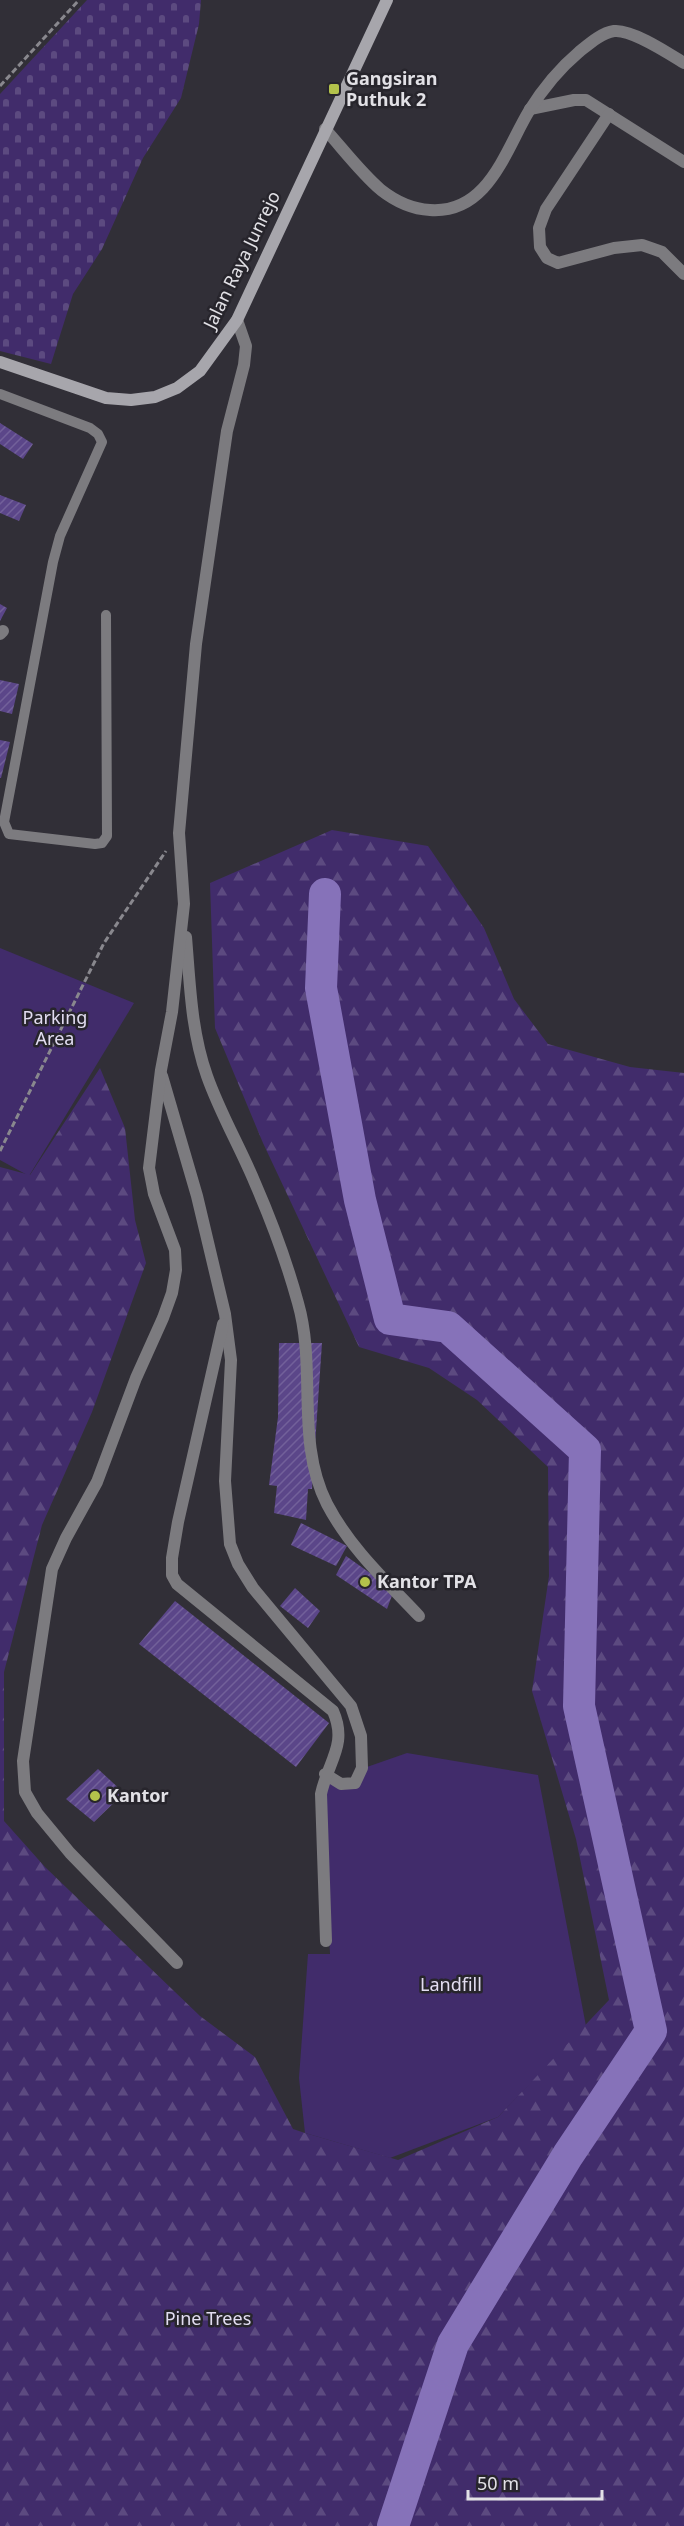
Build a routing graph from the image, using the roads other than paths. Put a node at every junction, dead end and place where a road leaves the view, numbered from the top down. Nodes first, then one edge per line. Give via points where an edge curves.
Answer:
1 (387, 0) edge
2 (684, 63) edge
3 (530, 109) junction
4 (609, 114) junction
5 (325, 129) junction
6 (684, 162) edge
7 (684, 274) edge
8 (237, 320) junction
9 (0, 362) edge
10 (0, 394) edge
11 (106, 615) dead end
12 (184, 904) junction
13 (161, 1070) junction
14 (225, 1314) junction
15 (419, 1616) dead end
16 (325, 1774) junction
17 (326, 1941) dead end
18 (177, 1963) dead end

1 - 5 street, Jalan Raya Junrejo
2 - 3 street via 629,33 614,31 569,60
3 - 4 street via 586,100
3 - 5 street via 491,181 475,198 460,207 441,211 403,204 380,189
4 - 6 street
4 - 7 street via 546,208 539,228 540,247 547,258 558,263 642,245 662,252
5 - 8 street, Jalan Raya Junrejo
8 - 9 street, Jalan Raya Junrejo via 200,371 177,388 155,397 106,398
8 - 12 street via 246,346 244,364 227,431 196,644 179,833
10 - 11 lane via 90,428 102,442 60,536 53,562 4,822 9,834 95,844 102,843 107,836
12 - 13 street
12 - 15 street via 192,1021 207,1076 255,1183 298,1305 306,1344 312,1465 327,1503 353,1547
13 - 14 street
13 - 18 street via 149,1168 154,1194 175,1250 172,1293 97,1482 52,1569 22,1761 25,1792 37,1813 70,1853
14 - 16 street via 178,1522 172,1575 177,1584 333,1711 340,1736
14 - 16 street via 231,1360 225,1481 230,1544 253,1588 351,1706 361,1736 362,1768 355,1783 341,1784
16 - 17 street via 321,1794

